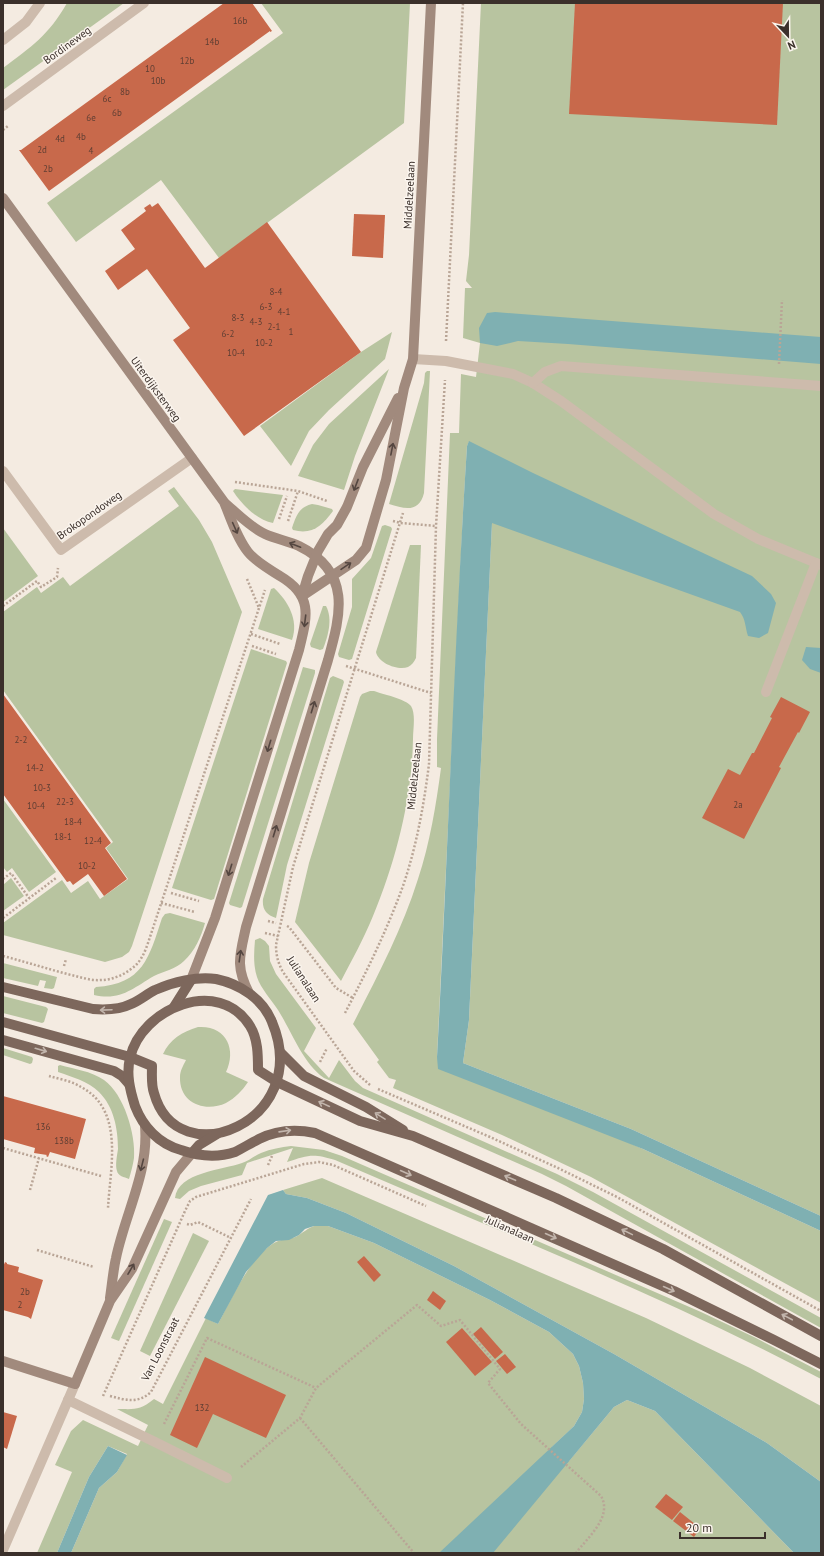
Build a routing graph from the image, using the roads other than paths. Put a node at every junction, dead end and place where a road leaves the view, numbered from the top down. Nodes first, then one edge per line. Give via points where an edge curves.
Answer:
1 (40, 3) edge
2 (144, 3) edge
3 (431, 3) edge
4 (3, 40) edge
5 (3, 106) edge
6 (3, 198) edge
7 (413, 358) junction
8 (533, 382) junction
9 (821, 386) edge
10 (404, 388) junction
11 (192, 458) junction
12 (3, 471) edge
13 (224, 502) junction
14 (316, 557) junction
15 (818, 564) edge
16 (332, 576) junction
17 (294, 586) joint
18 (302, 596) junction
19 (766, 692) dead end
20 (191, 980) junction
21 (3, 987) edge
22 (249, 993) junction
23 (174, 1007) junction
24 (3, 1022) edge
25 (3, 1040) edge
26 (280, 1052) junction
27 (130, 1056) junction
28 (277, 1082) junction
29 (129, 1084) junction
30 (145, 1126) junction
31 (217, 1134) junction
32 (413, 1136) junction
33 (192, 1153) junction
34 (110, 1301) junction
35 (821, 1336) edge
36 (3, 1361) edge
37 (821, 1364) edge
38 (75, 1384) junction
39 (68, 1400) junction
40 (227, 1478) road end
41 (3, 1550) edge

1 - 4 street via 26,22
2 - 5 street, Bordineweg
3 - 7 street, Middelzeelaan
6 - 11 street, Uiterdijksterweg
7 - 8 street via 446,361 513,374
7 - 10 street, Middelzeelaan
8 - 9 street via 545,372 561,366
8 - 15 street via 714,514 758,539
10 -> 14 street, Middelzeelaan via 363,466 347,507
16 -> 10 street, Middelzeelaan via 356,560 366,548 386,480
11 - 12 street, Brokopondoweg via 61,550
11 - 13 street, Uiterdijksterweg
14 -> 13 street via 298,545 264,534
13 -> 17 street, Uiterdijksterweg via 236,532 248,552 258,562
14 - 16 street
14 - 18 street, Middelzeelaan
15 - 19 street
16 - 18 street, Middelzeelaan
22 -> 16 street via 242,980 239,959 246,927 337,628 340,604 338,588
17 - 18 street, Middelzeelaan
18 -> 20 street, Middelzeelaan via 306,620 299,650 215,918
20 -> 21 main road via 166,986 119,1008 99,1010
20 - 22 main road via 215,979
20 - 23 main road
22 - 26 main road via 270,1016
23 - 27 main road via 147,1026
23 - 28 main road via 208,1001 226,1005 240,1013 250,1026 257,1042 258,1070
24 - 27 main road
25 -> 29 main road via 114,1071
26 - 28 main road
32 -> 26 main road via 366,1107 304,1076
27 - 29 main road
27 - 31 main road via 152,1066 153,1092 165,1116 189,1131
28 - 31 main road via 260,1111 233,1129
32 -> 28 main road via 360,1121
29 - 30 main road via 138,1114
30 - 33 main road, Julianalaan via 163,1143
30 -> 34 street via 145,1155 116,1258
31 - 33 main road via 199,1145
35 -> 32 main road via 656,1246 556,1198
34 -> 33 street via 132,1269 176,1172
33 -> 37 main road, Julianalaan via 206,1156 235,1152 264,1137 292,1130 315,1133 674,1291
34 - 38 street
36 - 38 street
38 - 39 street
39 - 40 street
39 - 41 street

